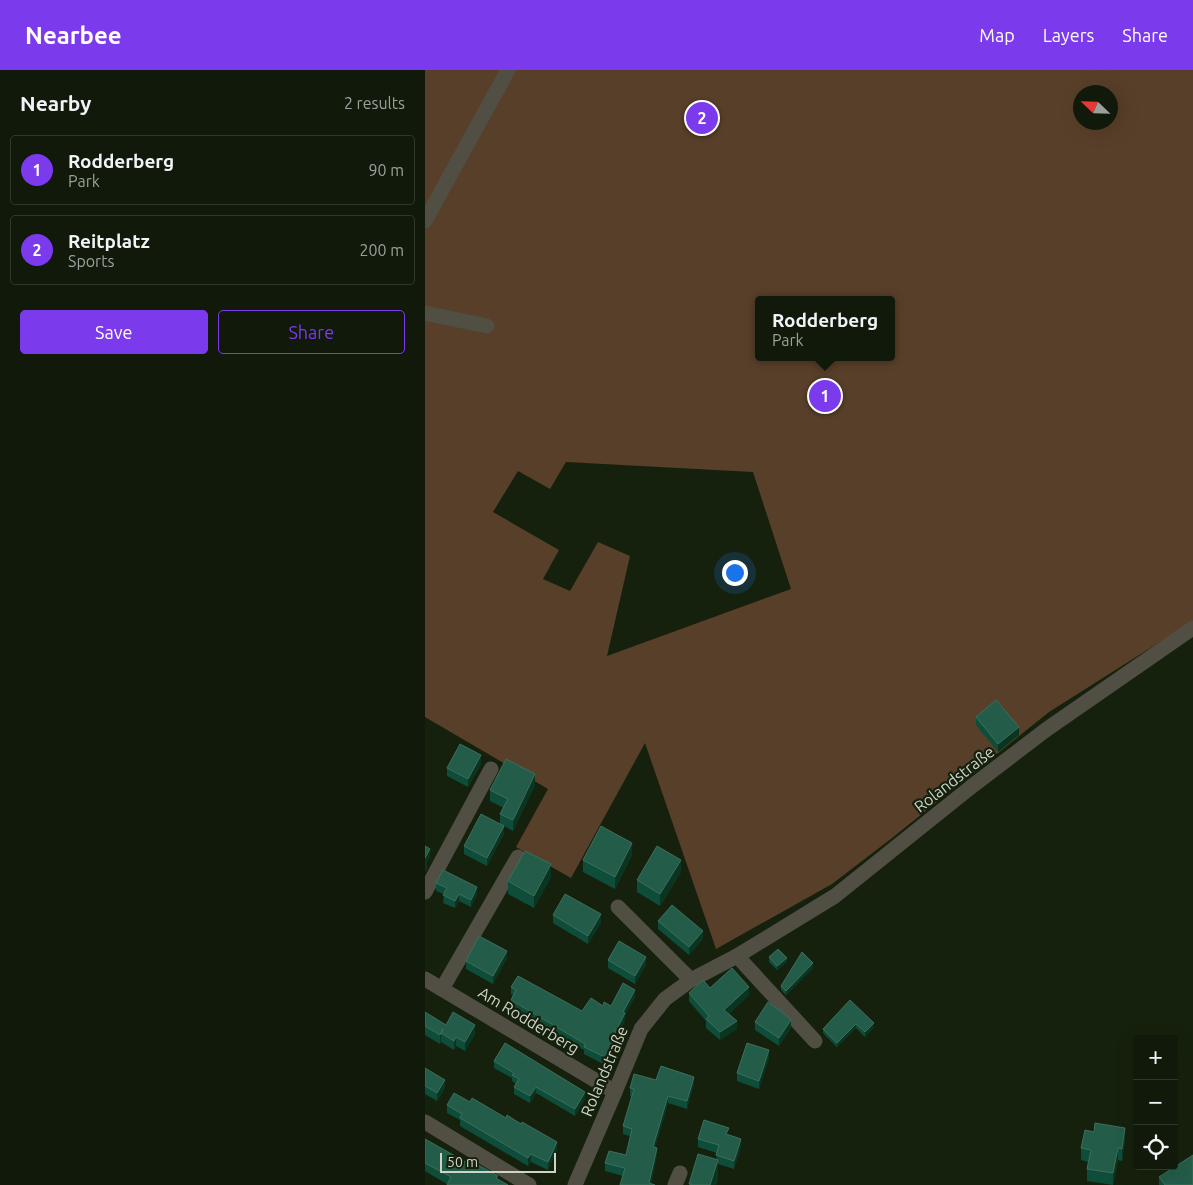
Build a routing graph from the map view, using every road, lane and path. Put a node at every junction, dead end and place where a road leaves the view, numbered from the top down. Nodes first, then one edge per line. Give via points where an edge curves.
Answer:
1 (508, 70) edge
2 (425, 221) edge
3 (425, 313) edge
4 (487, 326) dead end
5 (1193, 628) edge
6 (491, 769) dead end
7 (518, 857) dead end
8 (425, 892) edge
9 (618, 907) dead end
10 (737, 956) junction
11 (425, 979) edge
12 (691, 980) junction
13 (442, 989) junction
14 (815, 1040) dead end
15 (615, 1092) junction
16 (425, 1122) edge
17 (529, 1185) edge
18 (575, 1185) edge

1 - 2 street
3 - 4 street
5 - 10 street, Rolandstraße via 1047,729 835,896
6 - 8 street
7 - 13 street
9 - 12 street
10 - 12 street, Rolandstraße
10 - 14 street
11 - 13 street, Am Rodderberg
12 - 15 street, Rolandstraße via 665,999 641,1028
13 - 15 street, Am Rodderberg
15 - 18 street, Rolandstraße
16 - 17 street

